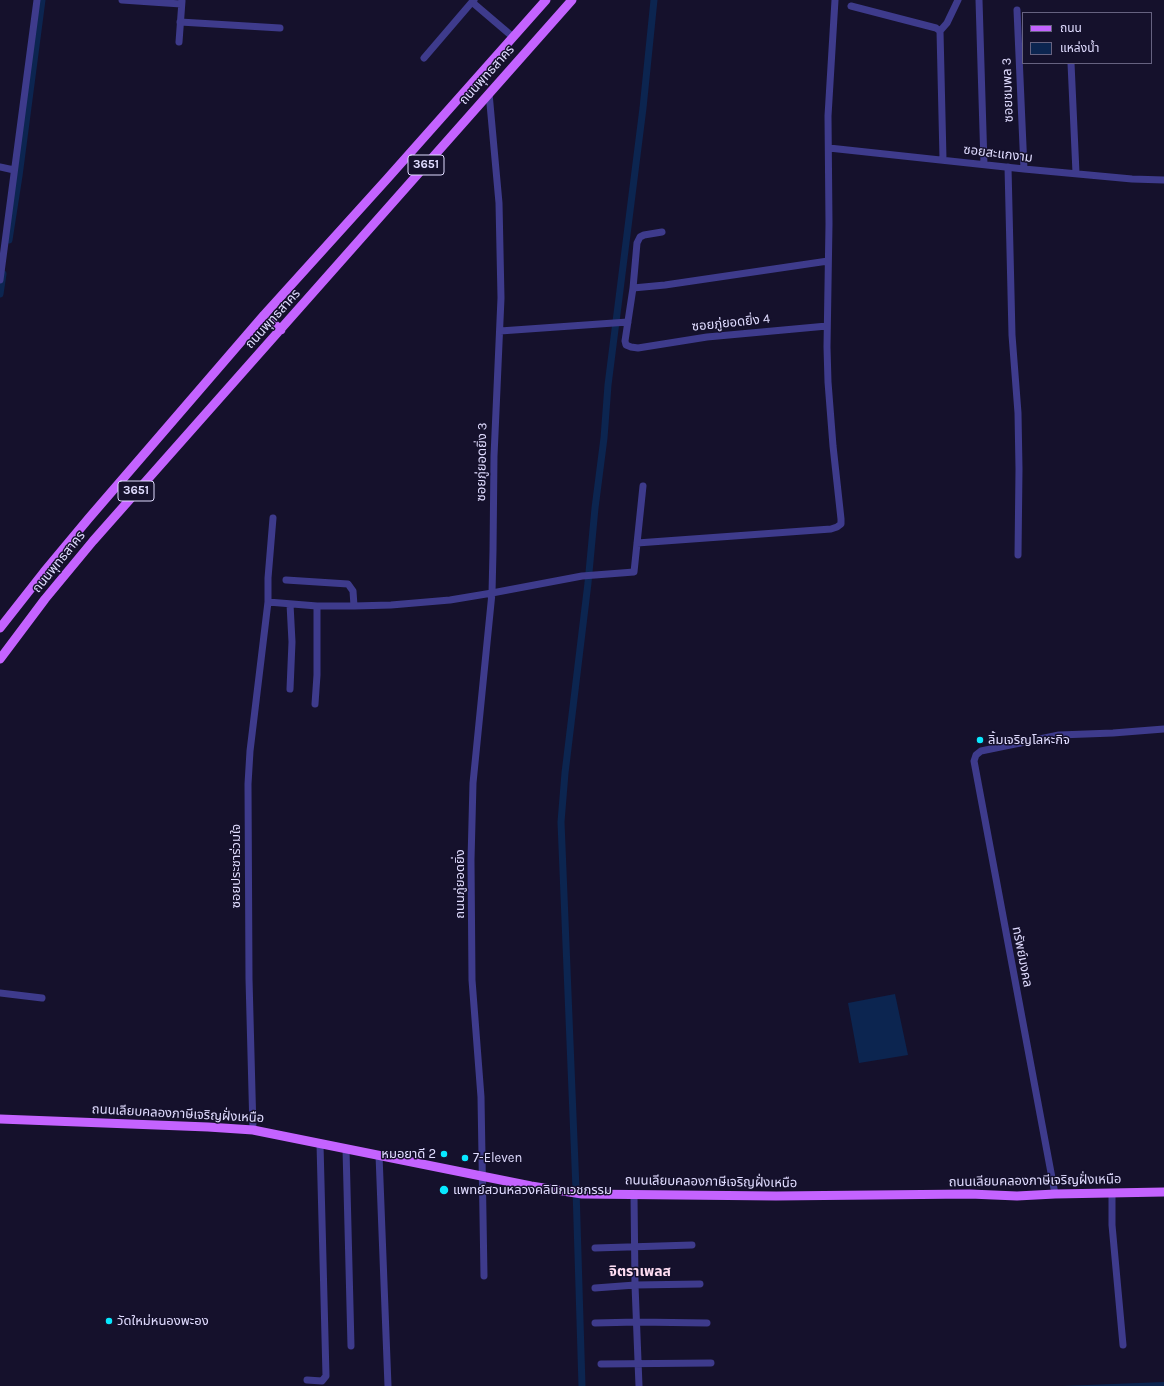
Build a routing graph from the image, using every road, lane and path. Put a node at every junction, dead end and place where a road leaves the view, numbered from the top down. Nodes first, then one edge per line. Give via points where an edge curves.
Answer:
1 (37, 0) edge
2 (122, 0) edge
3 (546, 0) edge
4 (572, 0) edge
5 (834, 0) edge
6 (958, 0) edge
7 (979, 0) edge
8 (473, 1) edge
9 (182, 2) edge
10 (851, 6) dead end
11 (1017, 10) dead end
12 (180, 22) junction
13 (280, 28) dead end
14 (940, 31) junction
15 (513, 37) junction
16 (179, 42) dead end
17 (424, 58) dead end
18 (1071, 64) edge
19 (489, 94) junction
20 (829, 148) junction
21 (943, 159) junction
22 (984, 164) junction
23 (0, 167) edge
24 (1008, 167) junction
25 (1024, 169) junction
26 (14, 170) junction
27 (1076, 174) junction
28 (1164, 180) edge
29 (662, 232) dead end
30 (828, 261) junction
31 (0, 280) edge
32 (633, 288) junction
33 (264, 315) junction
34 (628, 322) junction
35 (827, 326) junction
36 (281, 330) junction
37 (500, 331) junction
38 (643, 486) dead end
39 (273, 518) dead end
40 (637, 543) junction
41 (1018, 555) dead end
42 (286, 580) dead end
43 (492, 593) junction
44 (268, 602) junction
45 (290, 604) junction
46 (317, 606) junction
47 (354, 606) junction
48 (0, 628) edge
49 (0, 659) edge
50 (290, 689) dead end
51 (315, 704) dead end
52 (1164, 729) edge
53 (0, 993) edge
54 (42, 998) dead end
55 (0, 1119) edge
56 (253, 1130) junction
57 (320, 1144) junction
58 (346, 1149) junction
59 (379, 1155) junction
60 (482, 1176) junction
61 (1164, 1192) edge
62 (1112, 1193) junction
63 (1055, 1194) junction
64 (634, 1195) junction
65 (692, 1245) dead end
66 (635, 1247) junction
67 (595, 1248) dead end
68 (484, 1276) dead end
69 (700, 1284) dead end
70 (636, 1285) junction
71 (595, 1288) dead end
72 (637, 1322) junction
73 (595, 1323) dead end
74 (708, 1323) dead end
75 (1123, 1345) dead end
76 (351, 1346) dead end
77 (638, 1363) junction
78 (711, 1363) dead end
79 (601, 1364) dead end
80 (307, 1380) dead end
81 (388, 1386) edge
82 (639, 1386) edge

1 - 26 street
2 - 9 street
3 - 15 main road, ถนนพุทธสาคร / 3651
4 - 19 main road, ถนนพุทธสาคร / 3651
5 - 20 street via 828,116
6 - 14 street via 947,23
7 - 22 street
8 - 15 street
8 - 17 street
9 - 12 street
10 - 14 street
11 - 25 street, ซอยชมพล 3
12 - 13 street
12 - 16 street
14 - 21 street
15 - 33 main road, ถนนพุทธสาคร / 3651
18 - 27 street
19 - 36 main road, ถนนพุทธสาคร / 3651
19 - 37 street, ซอยภู่ยอดยิ่ง 3 via 499,203
20 - 21 street, ซอยสะแกงาม
20 - 30 street
21 - 22 street, ซอยสะแกงาม
22 - 24 street, ซอยสะแกงาม
23 - 26 street
24 - 25 street, ซอยสะแกงาม
24 - 41 street via 1012,335 1018,413
25 - 27 street, ซอยสะแกงาม
26 - 31 street
27 - 28 street, ซอยสะแกงาม
29 - 32 street via 640,237 637,243
30 - 32 street
30 - 35 street
32 - 34 street
33 - 36 main road
33 - 48 main road, ถนนพุทธสาคร / 3651 via 89,518
34 - 35 street, ซอยภู่ยอดยิ่ง 4 via 626,345 638,348 706,337
34 - 37 street
35 - 40 street via 828,382 842,518 840,524 831,529
36 - 49 main road, ถนนพุทธสาคร / 3651 via 93,541
37 - 43 street, ซอยภู่ยอดยิ่ง 3 via 494,449
38 - 40 street
39 - 44 street, ซอยประชาร่วมใจ
40 - 43 street via 634,572 582,576
42 - 47 street via 348,584 353,591
43 - 47 street via 450,600
43 - 60 street, ถนนภู่ยอดยิ่ง via 473,784 471,860 472,980 481,1097
44 - 45 street
44 - 56 street, ซอยประชาร่วมใจ via 248,784
45 - 46 street
45 - 50 street
46 - 47 street
46 - 51 street
52 - 63 street, ทรัพย์มงคล via 1059,735 981,751 974,760
53 - 54 street
55 - 56 main road, ถนนเลียบคลองภาษีเจริญฝั่งเหนือ
56 - 57 main road, ถนนเลียบคลองภาษีเจริญฝั่งเหนือ
57 - 58 main road, ถนนเลียบคลองภาษีเจริญฝั่งเหนือ
57 - 80 street via 326,1376 322,1381
58 - 59 main road, ถนนเลียบคลองภาษีเจริญฝั่งเหนือ
58 - 76 street
59 - 60 main road, ถนนเลียบคลองภาษีเจริญฝั่งเหนือ
59 - 81 street
60 - 64 main road, ถนนเลียบคลองภาษีเจริญฝั่งเหนือ via 572,1193
60 - 68 street, ถนนภู่ยอดยิ่ง
61 - 62 main road, ถนนเลียบคลองภาษีเจริญฝั่งเหนือ
62 - 63 main road, ถนนเลียบคลองภาษีเจริญฝั่งเหนือ
62 - 75 street via 1112,1225
63 - 64 main road, ถนนเลียบคลองภาษีเจริญฝั่งเหนือ
64 - 66 street
65 - 66 street
66 - 67 street
66 - 70 street
69 - 70 street
70 - 71 street
70 - 72 street
72 - 73 street
72 - 74 street
72 - 77 street
77 - 78 street
77 - 79 street
77 - 82 street

